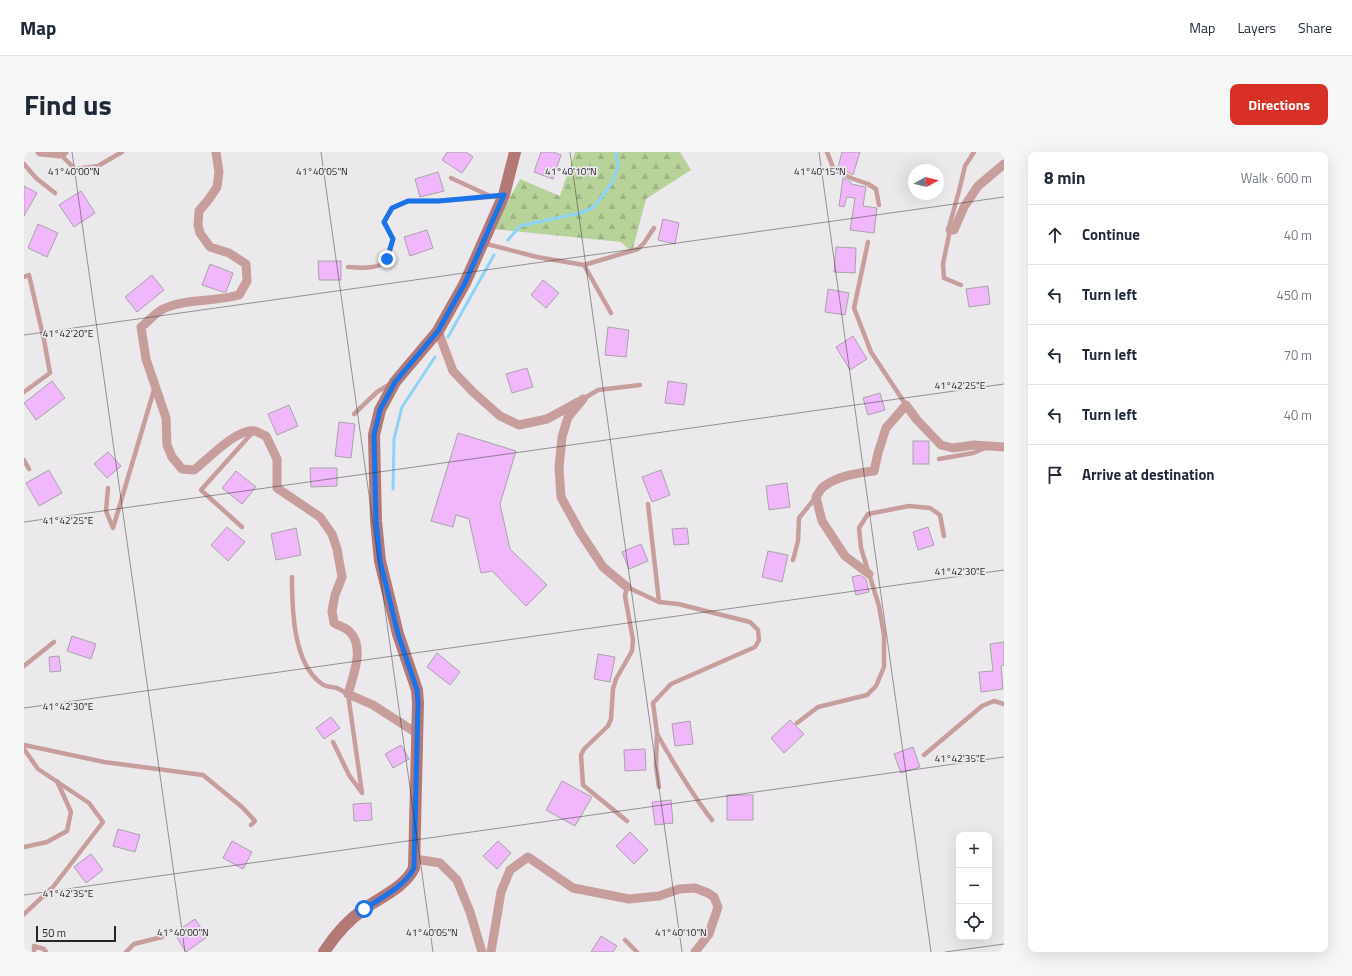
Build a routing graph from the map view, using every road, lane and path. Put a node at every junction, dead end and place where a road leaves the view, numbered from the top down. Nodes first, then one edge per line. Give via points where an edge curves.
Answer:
1 (40, 152) edge
2 (122, 152) edge
3 (216, 152) edge
4 (515, 152) edge
5 (827, 152) edge
6 (974, 152) edge
7 (62, 153) edge
8 (24, 164) edge
9 (1004, 164) edge
10 (451, 178) dead end
11 (55, 193) dead end
12 (498, 196) junction
13 (879, 205) dead end
14 (654, 228) dead end
15 (950, 230) junction
16 (868, 242) dead end
17 (483, 243) junction
18 (584, 265) junction
19 (348, 267) dead end
20 (24, 277) edge
21 (960, 285) dead end
22 (611, 313) dead end
23 (438, 331) junction
24 (395, 382) junction
25 (640, 385) dead end
26 (156, 387) junction
27 (24, 392) edge
28 (583, 399) junction
29 (906, 405) junction
30 (354, 414) dead end
31 (254, 430) junction
32 (992, 446) junction
33 (1004, 447) edge
34 (939, 459) dead end
35 (24, 460) edge
36 (29, 469) dead end
37 (108, 488) dead end
38 (816, 497) junction
39 (648, 504) dead end
40 (242, 527) dead end
41 (944, 536) dead end
42 (793, 560) dead end
43 (869, 574) junction
44 (292, 577) dead end
45 (627, 587) junction
46 (659, 602) junction
47 (54, 642) dead end
48 (24, 666) edge
49 (348, 694) junction
50 (1004, 704) edge
51 (797, 723) dead end
52 (657, 733) junction
53 (418, 734) junction
54 (333, 742) dead end
55 (24, 745) edge
56 (24, 749) edge
57 (924, 755) dead end
58 (57, 781) junction
59 (659, 787) dead end
60 (712, 820) dead end
61 (627, 822) dead end
62 (251, 825) dead end
63 (24, 847) edge
64 (415, 859) junction
65 (24, 914) edge
66 (162, 937) dead end
67 (624, 940) dead end
68 (34, 952) edge
69 (46, 952) edge
70 (126, 952) edge
71 (324, 952) edge
72 (482, 952) edge
73 (491, 952) edge
74 (637, 952) edge
75 (695, 952) edge

1 - 7 street
2 - 7 lane via 98,166 75,169
3 - 26 street via 219,172 217,187 199,211 198,225 200,233 210,247 229,253 246,264 247,281 240,295 227,299 187,302 162,310 141,327 146,359
4 - 12 street
5 - 13 lane via 834,170 876,189
6 - 15 lane via 965,166
8 - 11 lane via 36,178
9 - 15 street via 978,186 964,207 954,230
10 - 12 lane
12 - 17 street
12 - 19 lane via 408,201 392,208 384,222 393,239 387,259 380,265
14 - 18 lane via 638,249
15 - 21 lane via 944,278
16 - 29 lane via 854,308 871,352
17 - 18 lane via 537,257
17 - 23 street via 465,283
18 - 22 lane
20 - 27 lane via 29,275 50,373
23 - 24 street
23 - 28 street via 453,371 500,416 519,425 547,419
24 - 30 lane via 377,392
24 - 53 street via 380,410 374,435 376,521 380,561 398,634 417,690
25 - 28 lane via 598,390
26 - 31 street via 166,418 167,445 182,470 194,470 225,443 242,433
26 - 37 lane via 113,528 106,511
28 - 45 street via 568,417 562,437 559,468 561,497 603,567
29 - 32 street via 941,445 953,448
29 - 38 street via 886,428 874,471 834,480 822,488
31 - 40 lane via 202,490
31 - 49 street via 266,436 277,459 277,488 320,516 332,534 342,577 332,611 334,623 350,632 357,645 355,670
32 - 33 street
32 - 34 lane via 972,453
35 - 36 lane
38 - 42 lane via 799,518 798,540
38 - 43 street via 822,521 845,556
39 - 46 lane
41 - 43 lane via 940,515 930,508 909,506 868,514 859,528 860,548
43 - 51 lane via 879,606 884,635 884,667 876,686 867,695 818,707
44 - 49 lane via 292,609 305,663 323,685
45 - 46 lane
45 - 61 lane via 625,596 633,640 632,651 616,679 608,726 584,749 582,755 583,785
46 - 52 lane via 678,604 750,622 758,630 759,640 755,647 671,684 653,703
47 - 48 lane
49 - 53 street via 373,705
49 - 54 lane via 362,793 349,775
50 - 57 lane via 994,701 982,706
52 - 59 lane via 656,766
52 - 60 lane via 675,766
53 - 64 street
55 - 62 lane via 104,762 203,775 242,807 255,821
56 - 58 lane via 38,769
58 - 63 lane via 71,812 67,831 47,842
58 - 65 lane via 90,803 103,822 53,887
64 - 71 street via 412,873 401,884 349,921
64 - 72 street via 440,863 457,880
66 - 70 lane via 134,944
67 - 74 lane
68 - 69 lane via 34,946
73 - 75 street via 501,892 510,870 528,857 573,888 629,899 659,896 679,889 695,888 708,893 714,897 718,907 708,934

